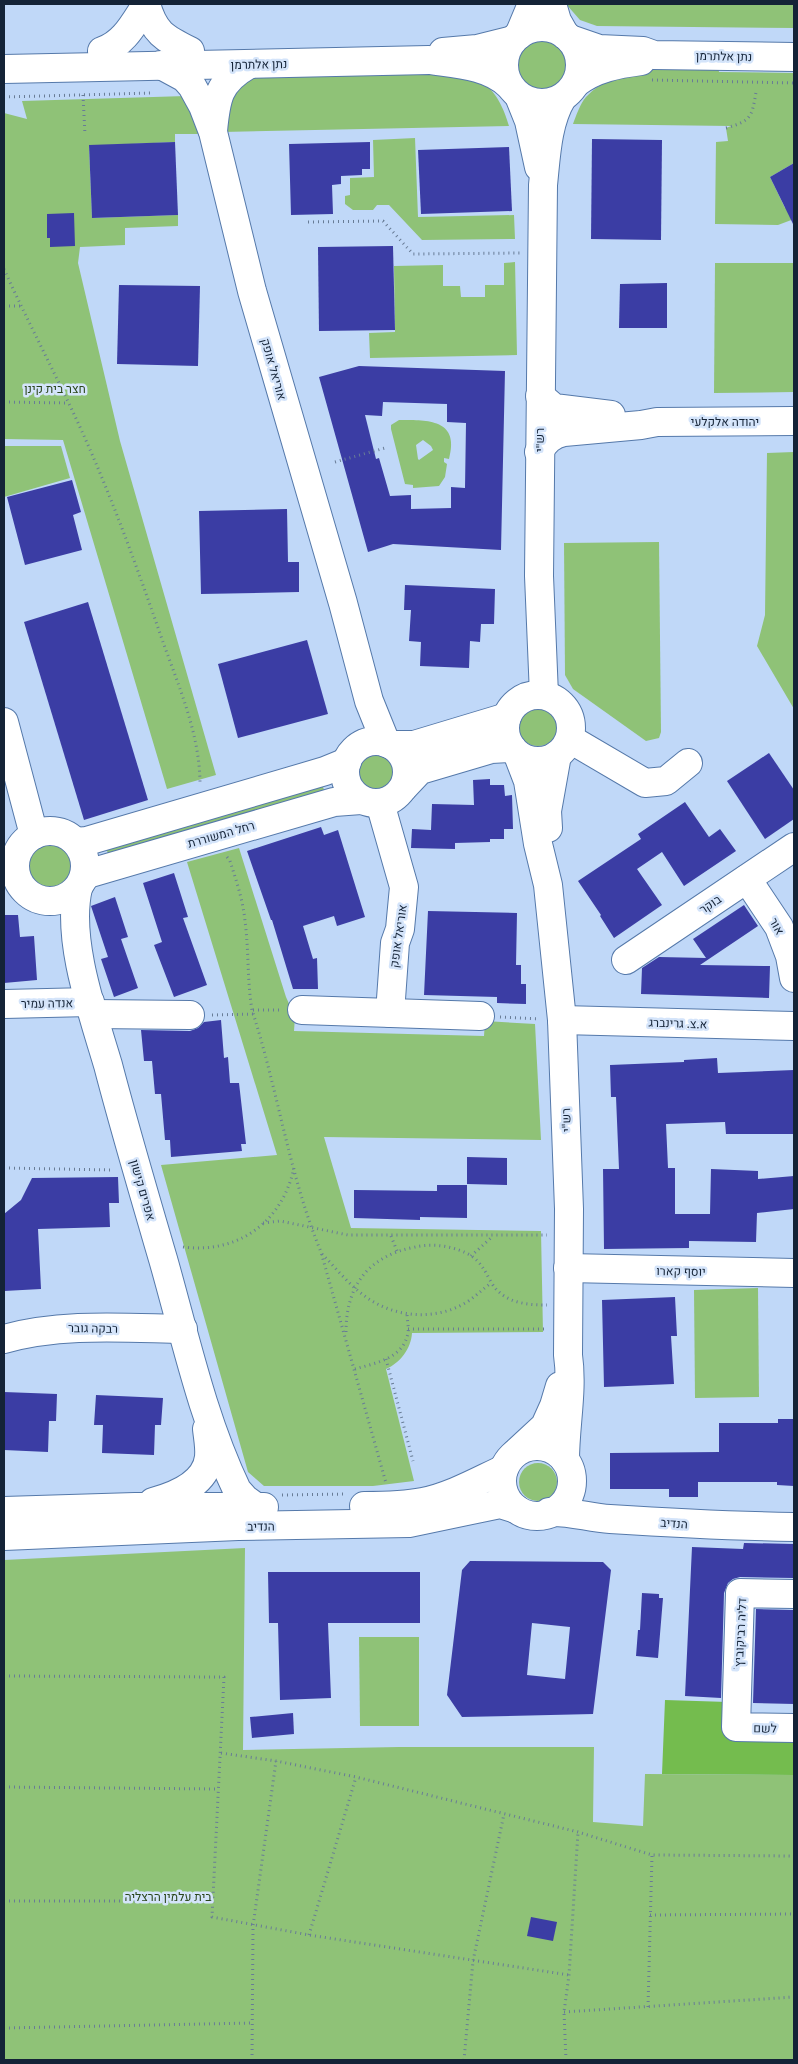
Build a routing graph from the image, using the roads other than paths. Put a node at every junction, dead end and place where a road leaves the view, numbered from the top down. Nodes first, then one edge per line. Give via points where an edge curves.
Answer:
1 (146, 4) edge
2 (532, 4) edge
3 (552, 4) edge
4 (516, 37) junction
5 (568, 37) junction
6 (102, 51) junction
7 (190, 51) junction
8 (4, 54) edge
9 (794, 57) edge
10 (161, 65) junction
11 (248, 65) junction
12 (651, 68) junction
13 (4, 69) edge
14 (514, 90) junction
15 (569, 90) junction
16 (213, 132) junction
17 (543, 185) junction
18 (540, 396) junction
19 (794, 421) edge
20 (656, 422) junction
21 (539, 452) junction
22 (343, 603) junction
23 (544, 696) junction
24 (507, 717) junction
25 (4, 722) edge
26 (388, 744) junction
27 (564, 747) junction
28 (515, 751) junction
29 (350, 756) junction
30 (688, 763) dead end
31 (403, 788) junction
32 (371, 801) junction
33 (34, 834) junction
34 (76, 842) junction
35 (794, 847) edge
36 (10, 879) edge
37 (747, 879) junction
38 (81, 883) junction
39 (548, 885) junction
40 (34, 898) junction
41 (626, 960) dead end
42 (81, 967) junction
43 (794, 978) edge
44 (4, 1004) edge
45 (92, 1008) junction
46 (302, 1010) road end
47 (390, 1013) junction
48 (190, 1015) road end
49 (480, 1016) road end
50 (562, 1020) junction
51 (794, 1026) edge
52 (568, 1268) junction
53 (794, 1273) edge
54 (183, 1329) junction
55 (4, 1339) edge
56 (568, 1355) junction
57 (206, 1413) junction
58 (511, 1460) junction
59 (568, 1470) junction
60 (267, 1501) junction
61 (134, 1507) junction
62 (516, 1509) junction
63 (4, 1511) edge
64 (550, 1512) junction
65 (710, 1526) junction
66 (794, 1527) edge
67 (4, 1536) edge
68 (794, 1594) edge
69 (736, 1727) joint
70 (794, 1728) edge

1 - 6 street via 130,31 112,48
1 - 7 street via 157,30
2 - 4 street
3 - 5 street
4 - 5 street via 542,27 555,29
4 - 7 street, נתן אלתרמן via 478,50 458,52
4 - 14 street via 508,48 504,67
5 - 12 street, נתן אלתרמן via 599,49 643,51
5 - 15 street via 575,46 580,64
6 - 7 street, נתן אלתרמן
6 - 8 street, נתן אלתרמן
9 - 12 street, נתן אלתרמן
10 - 11 street, נתן אלתרמן
10 - 13 street, נתן אלתרמן
10 - 16 street, אוריאל אופק via 186,78 203,106
11 - 14 street, נתן אלתרמן via 429,60 487,71 500,76
11 - 16 street, אוריאל אופק via 234,73 221,89 215,107
12 - 15 street, נתן אלתרמן via 644,61 614,65 586,75
14 - 15 street via 533,102 542,103
14 - 17 street, רש"י via 529,121
15 - 17 street, רש"י via 558,105
16 - 22 street, אוריאל אופק via 252,291
17 - 18 street, רש"י
18 - 20 street, יהודה אלקלעי via 554,408 567,411 639,417
18 - 21 street, רש"י
19 - 20 street, יהודה אלקלעי
20 - 21 street, יהודה אלקלעי via 558,433 544,443
21 - 23 street, רש"י via 539,576
22 - 26 street, אוריאל אופק via 369,701
22 - 29 street, אוריאל אופק via 356,704 356,726
23 - 24 street via 523,698
23 - 27 street via 554,699 566,709 571,724
24 - 26 street via 414,745
24 - 28 street via 506,733
25 - 33 street
26 - 29 street via 372,742 362,745
26 - 31 street via 401,754 405,763
27 - 28 street via 548,760 538,761 527,760
27 - 30 street via 645,783 666,781
27 - 39 street, רש"י via 548,811
28 - 31 street via 491,749 420,770
28 - 39 street, רש"י via 528,781
29 - 32 street via 345,777 348,786 354,794
29 - 34 street via 325,771
31 - 32 street via 394,797
32 - 38 street, רחל המשוררת via 334,802 87,874
32 - 47 street, אוריאל אופק via 404,887 400,928 395,943
33 - 34 street via 56,831
33 - 36 street via 19,850
34 - 38 street via 86,867
35 - 37 street, בוקר
36 - 40 street
37 - 41 street, בוקר
37 - 43 street, אור via 779,927
38 - 40 street via 71,895 61,900
38 - 42 street, אפרים קישון via 76,900 76,924
39 - 50 street, רש"י
40 - 42 street, אפרים קישון via 59,928
42 - 45 street, אפרים קישון
44 - 45 street, אנדה עמיר
45 - 48 street, אנדה עמיר
45 - 54 street, אפרים קישון
46 - 47 street
47 - 49 street
50 - 51 street, א.צ. גרינברג
50 - 52 street, רש"י
52 - 53 street, יוסף קארו
52 - 56 street, רש"י
54 - 55 street, רבקה גובר via 63,1328
54 - 57 street, אפרים קישון
56 - 58 street, רש"י via 554,1406 544,1426
56 - 59 street, רש"י via 571,1374 565,1432
57 - 60 street, אפרים קישון via 236,1490 245,1499
57 - 61 street, אפרים קישון via 209,1457 201,1476 169,1498
58 - 59 street via 532,1446 548,1448
58 - 60 street, הנדיב via 467,1486 423,1502 388,1506
58 - 62 street via 502,1487
59 - 64 street via 571,1488 565,1501
59 - 65 street, הנדיב via 581,1493 599,1503 667,1511
60 - 61 street, הנדיב
61 - 63 street, הנדיב
62 - 64 street via 535,1515
62 - 67 street, הנדיב via 500,1504 409,1523
64 - 65 street, הנדיב
65 - 66 street, הנדיב
68 - 69 street, 'דליה רביקוביץ via 740,1593
69 - 70 street, לשם

